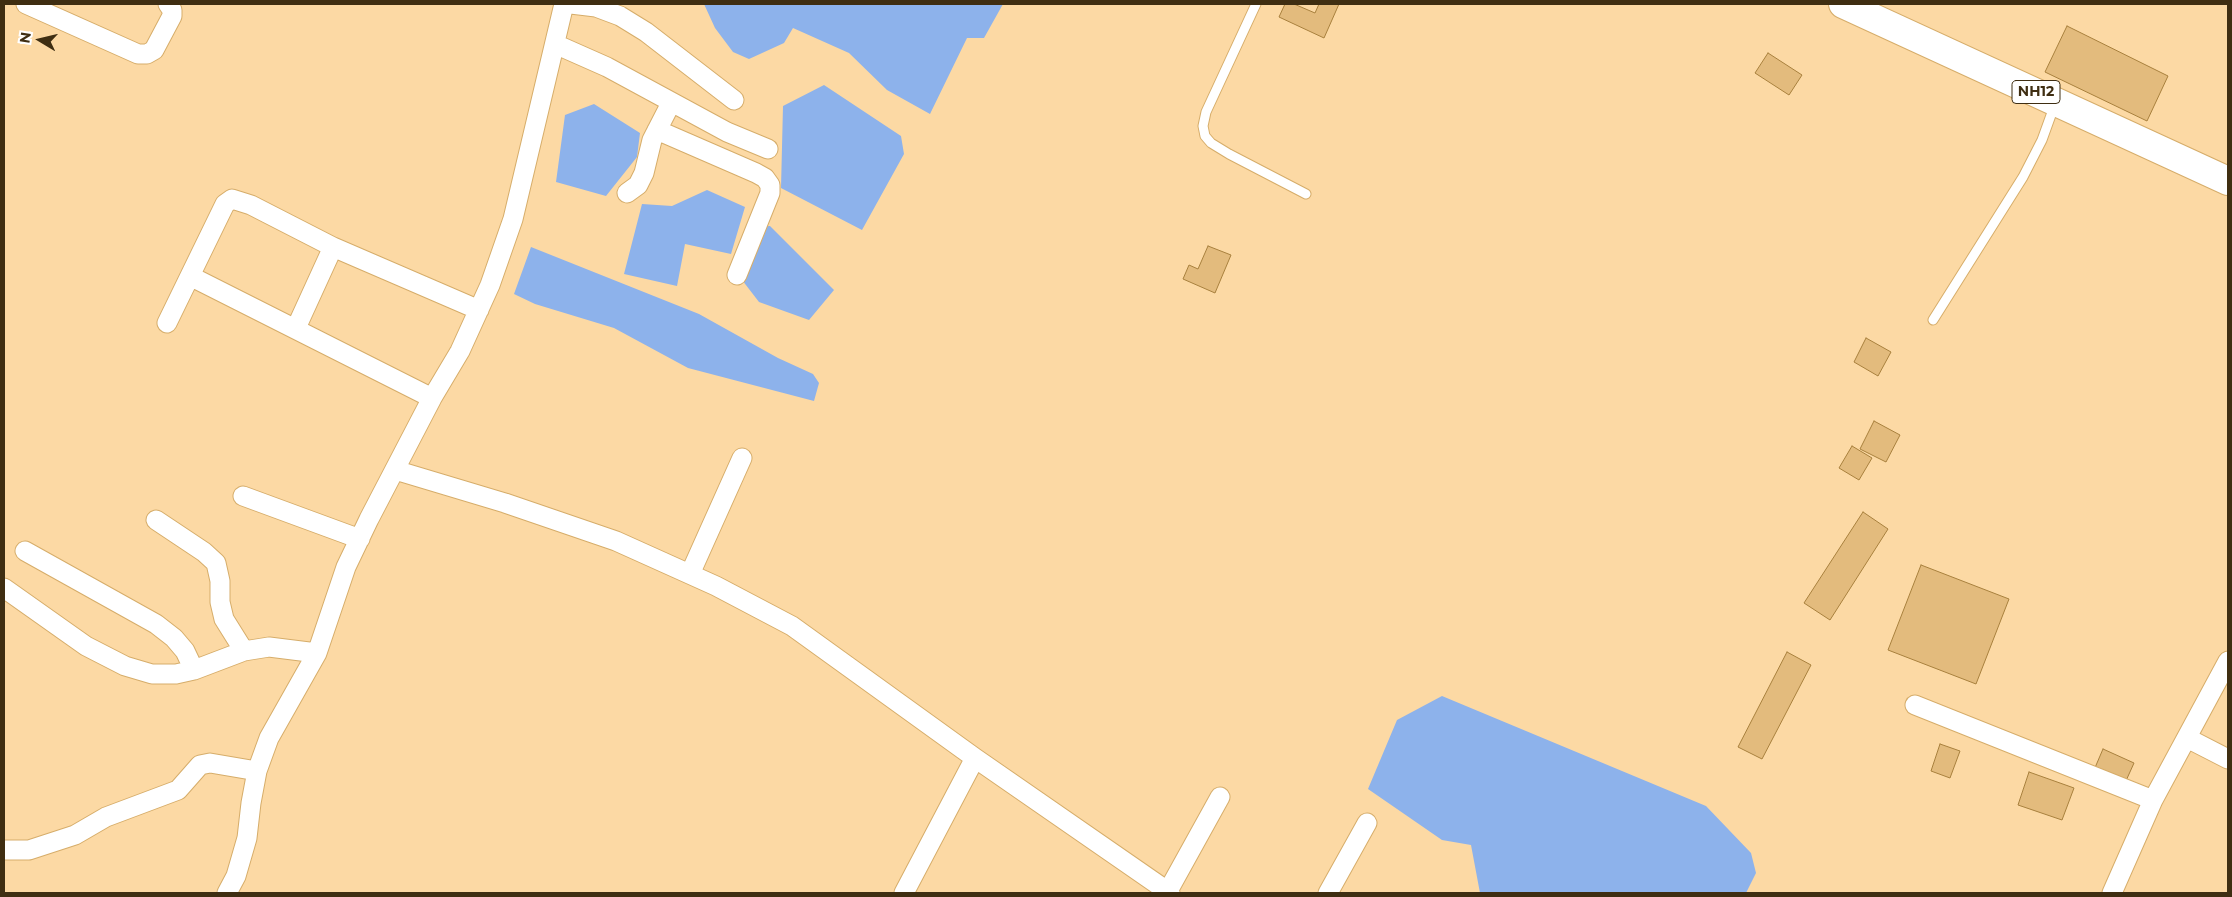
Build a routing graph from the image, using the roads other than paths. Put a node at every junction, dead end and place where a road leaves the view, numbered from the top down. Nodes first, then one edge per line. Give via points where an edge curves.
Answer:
1 (26, 4) edge
2 (168, 4) edge
3 (564, 4) edge
4 (571, 4) edge
5 (1256, 4) edge
6 (1844, 4) edge
7 (555, 44) junction
8 (734, 100) dead end
9 (2056, 102) junction
10 (671, 103) junction
11 (657, 130) junction
12 (768, 149) dead end
13 (2228, 181) edge
14 (627, 193) dead end
15 (1306, 194) dead end
16 (333, 247) junction
17 (737, 275) dead end
18 (190, 276) junction
19 (479, 310) junction
20 (1933, 320) dead end
21 (167, 323) dead end
22 (296, 328) junction
23 (432, 398) junction
24 (742, 458) dead end
25 (395, 470) junction
26 (243, 496) dead end
27 (156, 520) dead end
28 (360, 538) junction
29 (25, 550) dead end
30 (690, 574) junction
31 (4, 588) edge
32 (244, 651) junction
33 (317, 653) junction
34 (2228, 662) edge
35 (194, 670) junction
36 (1916, 705) dead end
37 (2187, 738) junction
38 (975, 758) junction
39 (2228, 759) edge
40 (256, 771) junction
41 (1220, 797) dead end
42 (2154, 800) junction
43 (1367, 822) dead end
44 (4, 850) edge
45 (1169, 892) edge
46 (227, 893) edge
47 (904, 893) edge
48 (1328, 893) edge
49 (2112, 893) edge

1 - 2 street via 138,54 146,54 154,50 172,16
3 - 7 street
4 - 8 street via 620,16 646,32
5 - 15 lane via 1206,112 1205,136 1229,154
6 - 9 highway, NH12
7 - 10 street via 607,67
7 - 19 street via 514,219
9 - 13 highway, NH12
9 - 20 lane via 2024,177
10 - 11 street
10 - 12 street
11 - 14 street via 644,173 638,184
11 - 17 street via 756,173 770,185 770,193
16 - 18 street via 251,204 232,199 225,204
16 - 19 street
16 - 22 street
18 - 21 street
18 - 22 street
19 - 23 street via 460,351
22 - 23 street
23 - 25 street
24 - 30 street
25 - 28 street
25 - 30 street via 505,502 616,541
26 - 28 street
27 - 32 street via 216,563 224,619
28 - 33 street via 346,568
29 - 35 street via 156,624 185,651
30 - 38 street via 792,626
31 - 35 street via 86,646 125,666 152,674
32 - 33 street via 269,647
32 - 35 street
33 - 40 street via 270,738
34 - 37 street
36 - 42 street
37 - 39 street
37 - 42 street
38 - 45 street
38 - 47 street
40 - 44 street via 210,763 200,765 178,790 129,807 75,835 29,850
40 - 46 street via 247,838 236,876
41 - 45 street
42 - 49 street
43 - 48 street

